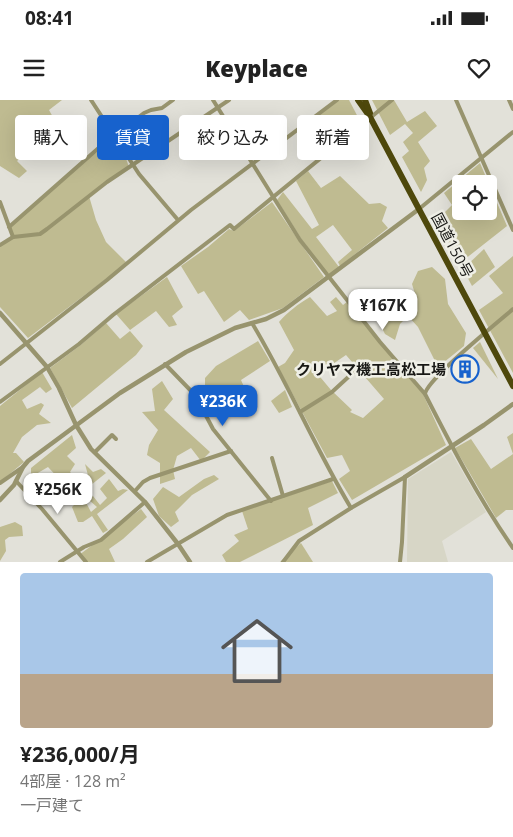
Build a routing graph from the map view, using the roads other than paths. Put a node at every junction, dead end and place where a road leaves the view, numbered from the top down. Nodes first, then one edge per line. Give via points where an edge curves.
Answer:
1 (91, 100) edge
2 (173, 100) edge
3 (213, 100) edge
4 (229, 100) edge
5 (337, 100) edge
6 (358, 100) edge
7 (365, 100) edge
8 (392, 100) edge
9 (456, 100) edge
10 (509, 100) edge
11 (218, 108) junction
12 (513, 109) edge
13 (101, 115) edge
14 (141, 115) edge
15 (370, 117) junction
16 (513, 132) edge
17 (97, 151) edge
18 (481, 158) junction
19 (130, 160) edge
20 (133, 164) junction
21 (252, 164) junction
22 (273, 198) junction
23 (0, 202) edge
24 (1, 210) edge
25 (419, 210) junction
26 (178, 220) junction
27 (9, 227) junction
28 (513, 229) edge
29 (13, 237) junction
30 (0, 245) edge
31 (328, 277) junction
32 (513, 309) edge
33 (0, 313) edge
34 (252, 323) junction
35 (485, 333) junction
36 (28, 343) junction
37 (0, 364) edge
38 (166, 364) junction
39 (47, 367) junction
40 (357, 369) dead end
41 (513, 386) edge
42 (424, 394) junction
43 (0, 402) edge
44 (513, 404) edge
45 (300, 412) junction
46 (76, 425) junction
47 (116, 439) dead end
48 (451, 446) junction
49 (231, 451) junction
50 (95, 452) junction
51 (272, 458) dead end
52 (23, 467) junction
53 (405, 477) junction
54 (333, 478) junction
55 (16, 481) junction
56 (0, 483) edge
57 (135, 491) junction
58 (283, 496) junction
59 (0, 500) edge
60 (271, 501) junction
61 (144, 502) junction
62 (350, 508) junction
63 (178, 544) junction
64 (513, 548) edge
65 (76, 552) junction
66 (287, 557) junction
67 (60, 562) edge
68 (86, 562) edge
69 (147, 562) edge
70 (190, 562) edge
71 (283, 562) edge
72 (293, 562) edge
73 (400, 562) edge

1 - 13 street
2 - 14 street via 162,108
3 - 11 street
4 - 11 street
5 - 21 street
6 - 15 highway, 国道150号
7 - 15 highway, 国道150号
8 - 15 street
9 - 18 street
10 - 12 street
11 - 20 street
11 - 21 street
15 - 22 street
15 - 25 highway, 国道150号
16 - 18 street
17 - 27 street
18 - 25 street
18 - 28 street
19 - 20 street
20 - 26 street
20 - 29 street via 40,234
21 - 22 street
21 - 26 street
22 - 31 street
22 - 39 street via 234,229 230,226
23 - 24 street
24 - 27 street
25 - 31 street
25 - 35 highway, 国道150号
26 - 36 street
27 - 29 street
29 - 30 street
31 - 34 street via 284,310
31 - 42 street
32 - 35 street
33 - 36 street
34 - 38 street via 225,332
34 - 45 street
35 - 41 highway, 国道150号
35 - 42 street via 425,389
36 - 37 street
36 - 39 street
38 - 46 street
38 - 49 street via 195,395 213,429
39 - 43 street
39 - 46 street
40 - 45 street via 332,392
42 - 48 street
44 - 48 street
45 - 54 street
46 - 50 street
46 - 52 street
47 - 50 street via 112,435
48 - 53 street
48 - 64 street
49 - 57 street via 150,478
49 - 60 street
50 - 57 street
51 - 58 street
52 - 55 street
52 - 56 street
53 - 62 street
53 - 73 street
54 - 58 street
54 - 62 street
55 - 59 street
55 - 65 street
57 - 61 street
58 - 60 street
60 - 63 street via 227,516
61 - 63 street
61 - 65 street via 101,540
62 - 66 street via 300,541
63 - 69 street
63 - 70 street
65 - 67 street
65 - 68 street
66 - 71 street
66 - 72 street

